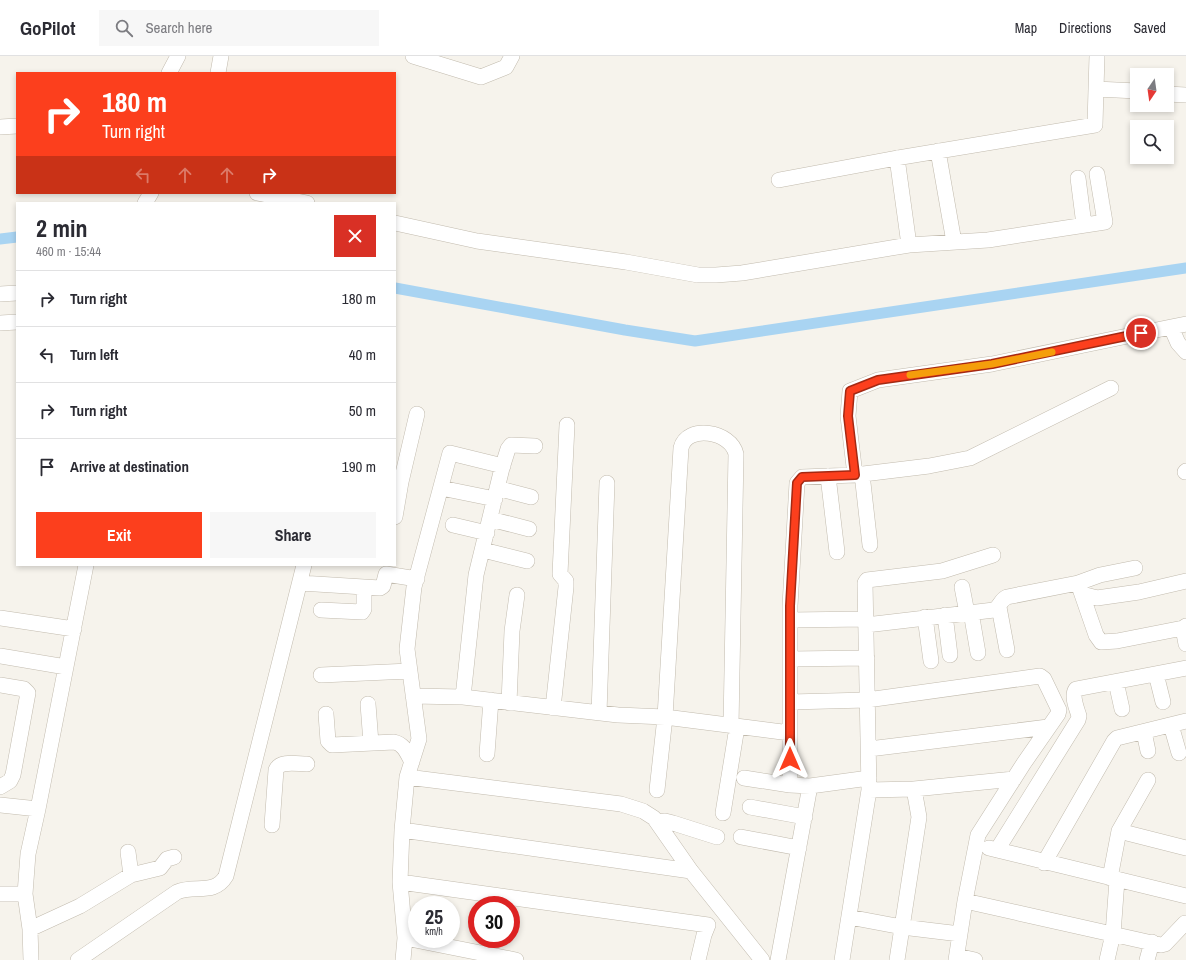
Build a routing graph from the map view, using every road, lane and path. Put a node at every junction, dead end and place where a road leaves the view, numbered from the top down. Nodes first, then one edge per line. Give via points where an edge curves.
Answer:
1 (178, 56) edge
2 (221, 56) edge
3 (413, 56) edge
4 (512, 56) edge
5 (1097, 56) edge
6 (170, 72) edge
7 (218, 72) edge
8 (1096, 89) junction
9 (1130, 91) edge
10 (1174, 94) edge
11 (1186, 95) edge
12 (16, 126) edge
13 (0, 127) edge
14 (938, 151) junction
15 (897, 158) junction
16 (1097, 174) dead end
17 (1078, 178) dead end
18 (779, 180) dead end
19 (262, 194) edge
20 (302, 202) edge
21 (396, 223) edge
22 (1084, 225) junction
23 (954, 242) junction
24 (909, 245) junction
25 (16, 293) edge
26 (0, 294) edge
27 (16, 322) edge
28 (0, 323) edge
29 (1186, 324) edge
30 (1171, 327) junction
31 (1186, 352) edge
32 (1112, 388) dead end
33 (417, 414) dead end
34 (567, 425) dead end
35 (535, 446) dead end
36 (503, 466) junction
37 (858, 474) junction
38 (828, 476) junction
39 (607, 483) dead end
40 (441, 488) junction
41 (496, 494) junction
42 (531, 497) dead end
43 (396, 511) edge
44 (453, 525) dead end
45 (488, 526) junction
46 (529, 530) dead end
47 (870, 545) dead end
48 (482, 550) junction
49 (837, 552) dead end
50 (993, 555) dead end
51 (526, 561) dead end
52 (86, 566) edge
53 (304, 566) edge
54 (1135, 568) dead end
55 (387, 570) edge
56 (417, 579) junction
57 (1186, 581) edge
58 (300, 583) junction
59 (364, 587) junction
60 (962, 587) dead end
61 (1080, 589) junction
62 (517, 595) dead end
63 (999, 607) junction
64 (321, 610) dead end
65 (969, 612) junction
66 (945, 615) junction
67 (925, 617) junction
68 (0, 618) edge
69 (790, 620) junction
70 (866, 622) junction
71 (1184, 627) edge
72 (74, 629) junction
73 (1186, 644) edge
74 (1007, 650) dead end
75 (978, 653) dead end
76 (950, 655) dead end
77 (0, 656) edge
78 (866, 658) junction
79 (790, 659) junction
80 (932, 661) dead end
81 (66, 667) junction
82 (1186, 668) edge
83 (410, 672) junction
84 (1156, 674) junction
85 (321, 675) dead end
86 (1116, 682) junction
87 (0, 684) edge
88 (413, 696) junction
89 (463, 697) junction
90 (491, 700) junction
91 (867, 700) junction
92 (790, 702) junction
93 (1163, 702) dead end
94 (509, 703) junction
95 (368, 704) dead end
96 (553, 708) junction
97 (1122, 709) dead end
98 (599, 713) junction
99 (326, 714) dead end
100 (665, 717) junction
101 (1186, 721) edge
102 (1171, 725) junction
103 (734, 726) junction
104 (1048, 727) junction
105 (1144, 732) junction
106 (790, 733) junction
107 (371, 743) junction
108 (869, 749) junction
109 (1148, 751) dead end
110 (1179, 752) dead end
111 (488, 754) dead end
112 (412, 762) junction
113 (307, 764) dead end
114 (407, 777) junction
115 (744, 778) dead end
116 (1014, 779) junction
117 (1148, 780) dead end
118 (869, 784) junction
119 (790, 786) junction
120 (810, 786) junction
121 (0, 787) edge
122 (249, 787) junction
123 (274, 789) junction
124 (914, 789) junction
125 (657, 790) dead end
126 (0, 805) edge
127 (750, 807) dead end
128 (38, 809) junction
129 (723, 813) dead end
130 (805, 817) junction
131 (657, 822) junction
132 (272, 825) dead end
133 (402, 830) junction
134 (1119, 831) junction
135 (717, 837) dead end
136 (741, 837) dead end
137 (976, 845) junction
138 (799, 848) junction
139 (1186, 848) edge
140 (997, 850) junction
141 (128, 852) dead end
142 (174, 857) dead end
143 (1044, 863) junction
144 (691, 871) junction
145 (131, 875) junction
146 (1113, 879) junction
147 (400, 882) junction
148 (0, 894) edge
149 (25, 894) junction
150 (1186, 896) edge
151 (965, 901) junction
152 (717, 903) junction
153 (849, 917) junction
154 (1185, 923) edge
155 (708, 925) junction
156 (902, 927) junction
157 (30, 929) junction
158 (960, 934) junction
159 (1113, 934) junction
160 (405, 938) junction
161 (1152, 942) junction
162 (956, 958) edge
163 (31, 960) edge
164 (78, 960) edge
165 (403, 960) edge
166 (516, 960) edge
167 (698, 960) edge
168 (762, 960) edge
169 (778, 960) edge
170 (842, 960) edge
171 (897, 960) edge
172 (975, 960) edge
173 (1107, 960) edge
174 (1148, 960) edge

1 - 6 street
2 - 7 street
3 - 4 street via 481,76 506,68
5 - 8 street
8 - 9 street
8 - 14 street via 1095,126
10 - 11 street
12 - 13 street
14 - 15 street
14 - 23 street
15 - 18 street
15 - 24 street
16 - 22 street via 1105,222
17 - 22 street
19 - 20 street
21 - 24 street via 477,241 698,275 742,273
22 - 23 street via 988,240
23 - 24 street
25 - 26 street
27 - 28 street
29 - 30 street
30 - 31 street via 1178,343
30 - 37 street via 992,364 878,380 850,391 848,416
32 - 37 street via 970,458 929,466
33 - 43 street
34 - 96 street via 560,574 566,581 566,587
35 - 36 street via 511,445
36 - 40 street via 450,453
36 - 41 street
37 - 38 street
37 - 47 street
38 - 49 street
38 - 69 street via 802,477 797,483
39 - 98 street
40 - 41 street
40 - 56 street
41 - 42 street
41 - 45 street
44 - 45 street
45 - 46 street
45 - 48 street
48 - 51 street
48 - 89 street via 475,583
50 - 70 street via 942,571 867,580
52 - 72 street
53 - 58 street
54 - 61 street via 1100,576
55 - 56 street
55 - 59 street via 383,586
56 - 83 street via 407,649
57 - 61 street via 1097,598
58 - 59 street
58 - 122 street
59 - 64 street via 362,612
60 - 65 street
61 - 63 street via 1007,597
61 - 71 street via 1101,642
62 - 94 street via 512,631
63 - 65 street via 994,610
63 - 74 street
65 - 66 street
65 - 75 street
66 - 67 street
66 - 76 street
67 - 70 street
67 - 80 street
68 - 72 street
69 - 70 street
69 - 79 street
70 - 78 street
71 - 73 street
72 - 81 street
77 - 81 street
78 - 79 street
78 - 91 street
79 - 92 street
81 - 128 street
82 - 84 street
83 - 85 street
83 - 88 street
84 - 86 street
84 - 93 street
86 - 97 street
86 - 140 street via 1076,689 1074,696 1078,720
87 - 121 street via 24,689 28,694 13,775 10,781
88 - 89 street
88 - 112 street via 419,739
89 - 90 street
90 - 94 street
90 - 111 street
91 - 92 street
91 - 104 street via 1040,676 1044,679 1059,710
91 - 108 street
92 - 106 street
94 - 96 street
95 - 107 street
96 - 98 street
98 - 100 street
99 - 107 street via 328,741 332,745
100 - 103 street
100 - 103 street via 681,448 685,439 699,434 710,434 726,440 736,454
100 - 125 street
101 - 102 street
102 - 105 street
102 - 110 street
103 - 106 street
103 - 129 street
104 - 108 street
104 - 116 street
105 - 109 street
105 - 143 street via 1117,738 1114,741
106 - 119 street
107 - 112 street via 399,743
108 - 118 street
112 - 114 street
113 - 123 street via 279,765
114 - 131 street via 621,804 643,811
114 - 133 street
115 - 119 street
116 - 124 street
116 - 137 street via 978,835
117 - 134 street
118 - 120 street
118 - 124 street
118 - 153 street
119 - 120 street
120 - 130 street
122 - 123 street
122 - 164 street via 226,876 219,885 177,892
123 - 132 street
124 - 156 street via 919,817
126 - 128 street
127 - 130 street
128 - 149 street via 28,854
130 - 138 street
131 - 135 street via 673,823
131 - 144 street
133 - 144 street
133 - 147 street
134 - 139 street
134 - 146 street
136 - 138 street
137 - 140 street
137 - 151 street
138 - 169 street
140 - 143 street
141 - 145 street
142 - 145 street via 167,859 156,869
143 - 146 street
144 - 152 street
145 - 157 street via 80,906
146 - 150 street
146 - 159 street
147 - 155 street
147 - 160 street
148 - 149 street
149 - 157 street
151 - 158 street
151 - 159 street
152 - 155 street
152 - 168 street
153 - 156 street
153 - 170 street
154 - 161 street via 1165,944
155 - 167 street
156 - 158 street
156 - 171 street
157 - 163 street
158 - 162 street
159 - 161 street
159 - 173 street
160 - 165 street
160 - 166 street
161 - 174 street
162 - 172 street

